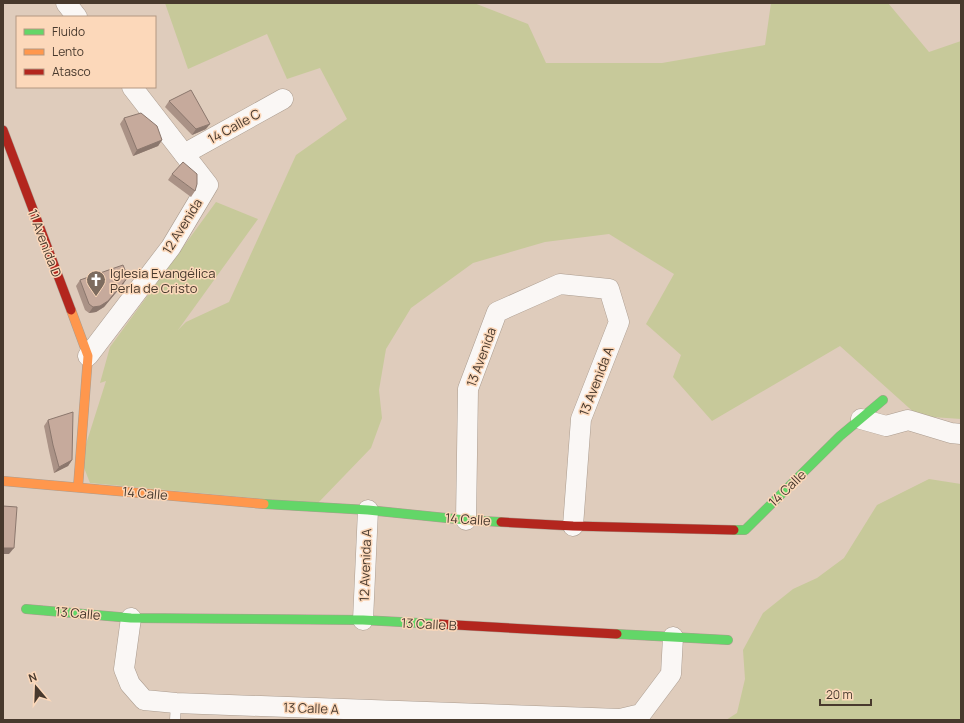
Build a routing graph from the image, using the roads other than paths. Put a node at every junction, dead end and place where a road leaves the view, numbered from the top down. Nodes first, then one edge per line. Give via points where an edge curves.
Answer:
1 (66, 3) edge
2 (76, 16) edge
3 (133, 88) edge
4 (283, 99) dead end
5 (3, 130) edge
6 (184, 154) junction
7 (560, 284) joint
8 (88, 356) junction
9 (884, 400) dead end
10 (861, 419) junction
11 (961, 434) edge
12 (4, 480) edge
13 (78, 488) junction
14 (368, 510) junction
15 (466, 520) junction
16 (574, 526) junction
17 (26, 608) dead end
18 (131, 618) junction
19 (363, 620) junction
20 (673, 637) junction
21 (728, 640) dead end
22 (176, 711) edge

1 - 2 street
3 - 6 street, 12 Avenida
4 - 6 street, 14 Calle C
5 - 8 street, 11 Avenida D
6 - 8 street, 12 Avenida via 208,185 171,247
7 - 15 street, 13 Avenida via 497,312 468,389
7 - 16 street, 13 Avenida A via 609,289 619,322 581,419
8 - 13 street
9 - 10 street, 14 Calle
10 - 11 street via 886,426 908,420
10 - 16 street, 14 Calle via 840,436 745,530
12 - 13 street, 14 Calle
13 - 14 street, 14 Calle via 273,505
14 - 15 street, 14 Calle
14 - 19 street, 12 Avenida A
15 - 16 street, 14 Calle
17 - 18 street, 13 Calle
18 - 19 street, 13 Calle B
18 - 22 street, 13 Calle A via 124,669 130,684 144,700
19 - 20 street, 13 Calle B
20 - 21 street, 13 Calle B
20 - 22 street, 13 Calle A via 671,674 640,714 620,719

